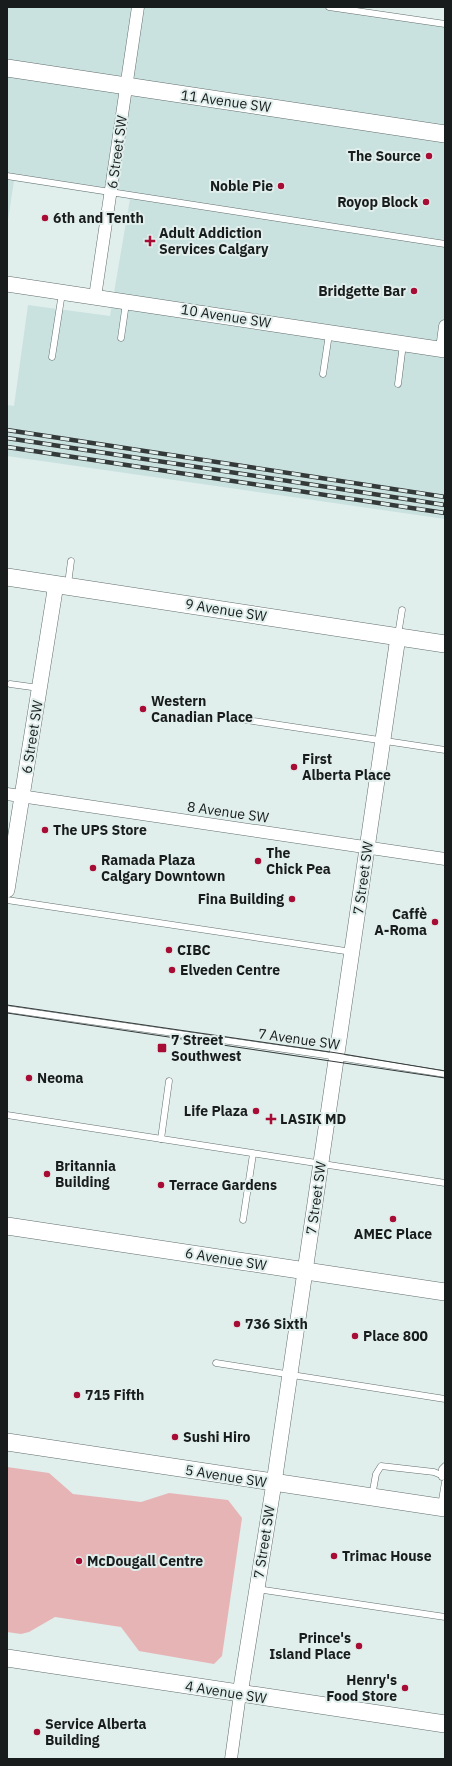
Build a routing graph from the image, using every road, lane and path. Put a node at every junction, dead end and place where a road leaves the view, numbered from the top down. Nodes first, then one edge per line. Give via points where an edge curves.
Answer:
1 (138, 7) edge
2 (330, 7) edge
3 (445, 24) edge
4 (7, 68) edge
5 (127, 86) junction
6 (445, 134) edge
7 (7, 176) edge
8 (111, 192) junction
9 (445, 244) edge
10 (7, 284) edge
11 (62, 292) junction
12 (96, 297) junction
13 (127, 301) junction
14 (445, 326) edge
15 (329, 332) junction
16 (121, 338) dead end
17 (403, 343) junction
18 (443, 350) edge
19 (52, 357) dead end
20 (323, 374) dead end
21 (398, 384) dead end
22 (71, 561) dead end
23 (7, 576) edge
24 (62, 585) junction
25 (402, 610) dead end
26 (398, 637) junction
27 (445, 644) edge
28 (10, 684) dead end
29 (39, 688) junction
30 (240, 719) dead end
31 (382, 740) junction
32 (445, 750) edge
33 (7, 794) edge
34 (22, 796) junction
35 (368, 848) junction
36 (445, 859) edge
37 (7, 890) edge
38 (7, 900) edge
39 (352, 952) junction
40 (7, 1009) edge
41 (336, 1056) junction
42 (445, 1074) edge
43 (169, 1081) dead end
44 (7, 1115) edge
45 (161, 1139) junction
46 (253, 1154) junction
47 (320, 1164) junction
48 (445, 1183) edge
49 (243, 1220) dead end
50 (7, 1226) edge
51 (305, 1271) junction
52 (445, 1292) edge
53 (216, 1364) dead end
54 (290, 1375) junction
55 (445, 1399) edge
56 (7, 1442) edge
57 (445, 1466) edge
58 (441, 1475) junction
59 (445, 1482) edge
60 (274, 1483) junction
61 (372, 1498) junction
62 (443, 1508) edge
63 (257, 1589) junction
64 (445, 1617) edge
65 (7, 1658) edge
66 (240, 1694) junction
67 (445, 1724) edge
68 (231, 1759) edge

1 - 5 street, 6 Street SW
2 - 3 lane
4 - 5 main road, 11 Avenue SW
5 - 6 main road, 11 Avenue SW
5 - 8 street, 6 Street SW
7 - 8 lane
8 - 9 lane
8 - 12 street, 6 Street SW
10 - 11 street, 10 Avenue SW
11 - 12 street, 10 Avenue SW
11 - 19 lane
12 - 13 street, 10 Avenue SW
13 - 15 street, 10 Avenue SW
13 - 16 lane
14 - 18 street
15 - 17 street, 10 Avenue SW
15 - 20 lane
17 - 18 street, 10 Avenue SW
17 - 21 lane
22 - 24 lane
23 - 24 main road, 9 Avenue SW
24 - 26 main road, 9 Avenue SW
24 - 29 street, 6 Street SW
25 - 26 lane
26 - 27 main road, 9 Avenue SW
26 - 31 street, 7 Street SW
28 - 29 lane
29 - 34 street, 6 Street SW
30 - 31 lane
31 - 32 lane
31 - 35 street, 7 Street SW
33 - 34 street, 8 Avenue SW
34 - 35 street, 8 Avenue SW
34 - 37 street, 6 Street SW
35 - 36 street, 8 Avenue SW
35 - 39 street, 7 Street SW
38 - 39 lane
39 - 41 street, 7 Street SW
40 - 41 lane, 7 Avenue SW
41 - 42 lane, 7 Avenue SW
41 - 47 street, 7 Street SW
43 - 45 lane
44 - 45 lane
45 - 46 lane
46 - 47 lane
46 - 49 lane
47 - 48 lane
47 - 51 street, 7 Street SW
50 - 51 main road, 6 Avenue SW
51 - 52 main road, 6 Avenue SW
51 - 54 street, 7 Street SW
53 - 54 lane
54 - 55 lane
54 - 60 street, 7 Street SW
56 - 60 main road, 5 Avenue SW
57 - 58 lane
58 - 59 lane
58 - 61 lane via 381,1466 376,1474
59 - 62 lane
60 - 61 main road, 5 Avenue SW
60 - 63 street, 7 Street SW
61 - 62 main road, 5 Avenue SW
63 - 64 lane
63 - 66 street, 7 Street SW
65 - 66 main road, 4 Avenue SW
66 - 67 main road, 4 Avenue SW
66 - 68 street, 7 Street SW

